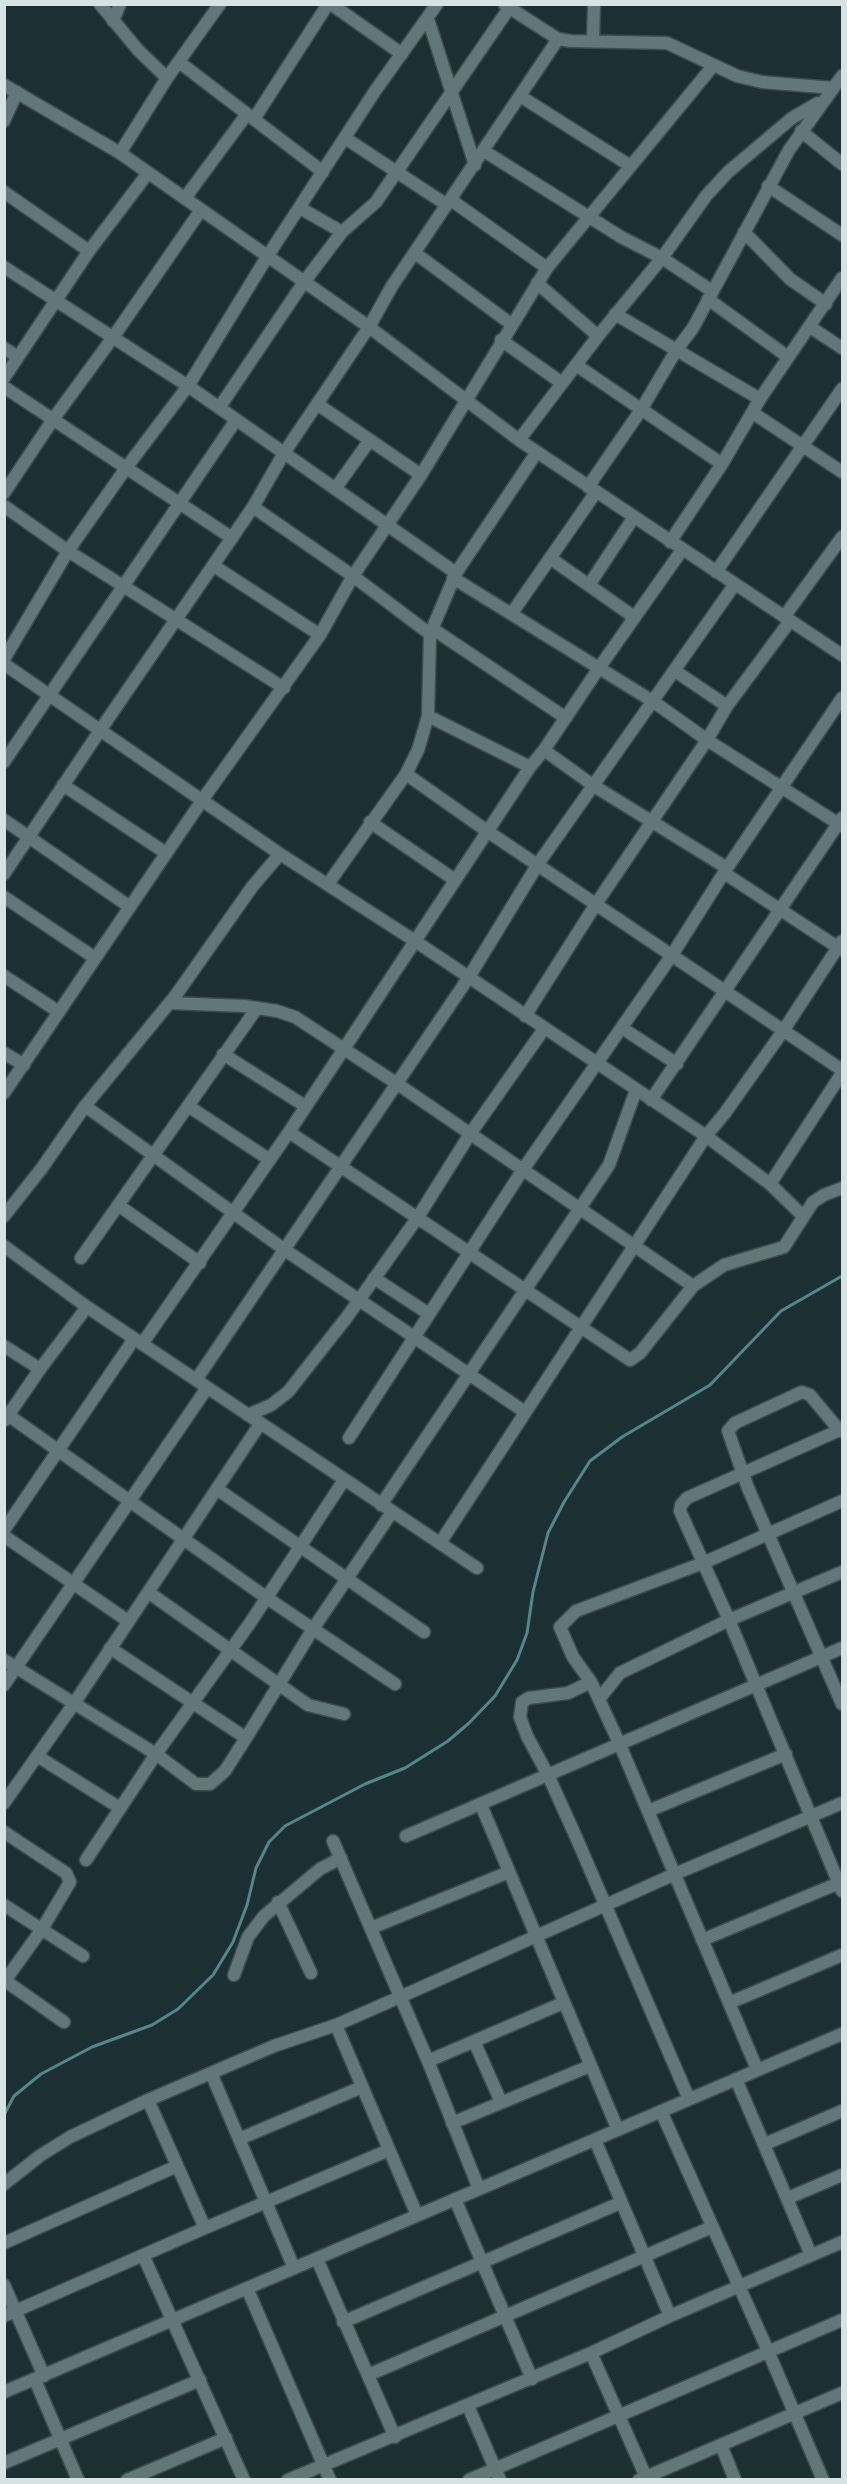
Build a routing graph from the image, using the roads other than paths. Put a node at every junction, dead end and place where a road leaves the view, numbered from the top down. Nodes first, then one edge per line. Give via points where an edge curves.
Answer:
1 (100, 4) edge
2 (120, 4) edge
3 (220, 4) edge
4 (330, 4) edge
5 (437, 4) edge
6 (594, 4) edge
7 (509, 6) edge
8 (428, 19) junction
9 (113, 21) junction
10 (558, 39) junction
11 (594, 41) junction
12 (402, 54) junction
13 (179, 62) junction
14 (712, 66) junction
15 (843, 76) edge
16 (167, 78) junction
17 (4, 85) edge
18 (833, 88) junction
19 (17, 92) junction
20 (451, 94) junction
21 (520, 96) junction
22 (822, 101) junction
23 (251, 117) junction
24 (4, 121) edge
25 (801, 131) junction
26 (345, 138) junction
27 (484, 152) junction
28 (120, 153) junction
29 (843, 164) edge
30 (475, 165) junction
31 (629, 165) junction
32 (323, 172) junction
33 (396, 172) junction
34 (148, 173) junction
35 (768, 186) junction
36 (4, 192) edge
37 (185, 198) junction
38 (449, 202) junction
39 (300, 208) junction
40 (201, 210) junction
41 (588, 215) junction
42 (342, 232) junction
43 (744, 232) junction
44 (843, 235) edge
45 (89, 251) junction
46 (415, 253) junction
47 (267, 257) junction
48 (662, 258) junction
49 (4, 267) edge
50 (547, 268) junction
51 (843, 278) edge
52 (304, 282) junction
53 (537, 283) junction
54 (710, 295) junction
55 (56, 301) junction
56 (826, 304) junction
57 (615, 315) junction
58 (512, 324) junction
59 (369, 327) junction
60 (810, 327) junction
61 (114, 336) junction
62 (598, 336) junction
63 (501, 340) junction
64 (4, 348) edge
65 (843, 348) edge
66 (677, 349) junction
67 (18, 357) junction
68 (788, 357) junction
69 (576, 365) junction
70 (4, 378) edge
71 (562, 383) junction
72 (188, 386) junction
73 (4, 387) edge
74 (843, 389) edge
75 (760, 399) junction
76 (466, 401) junction
77 (317, 404) junction
78 (219, 408) junction
79 (641, 410) junction
80 (753, 413) junction
81 (54, 418) junction
82 (236, 420) junction
83 (370, 440) junction
84 (519, 440) junction
85 (803, 446) junction
86 (537, 452) junction
87 (284, 453) junction
88 (722, 464) junction
89 (126, 468) junction
90 (843, 472) edge
91 (421, 475) junction
92 (335, 489) junction
93 (592, 489) junction
94 (4, 493) edge
95 (180, 502) junction
96 (4, 506) edge
97 (254, 507) junction
98 (634, 517) junction
99 (387, 527) junction
100 (232, 538) junction
101 (670, 542) junction
102 (841, 542) edge
103 (682, 550) junction
104 (68, 551) junction
105 (550, 558) junction
106 (214, 566) junction
107 (716, 572) junction
108 (353, 576) junction
109 (454, 576) junction
110 (735, 584) junction
111 (123, 585) junction
112 (589, 585) junction
113 (512, 613) junction
114 (634, 617) junction
115 (787, 619) junction
116 (176, 620) junction
117 (431, 631) junction
118 (320, 635) junction
119 (843, 655) edge
120 (4, 659) edge
121 (4, 664) edge
122 (598, 668) junction
123 (675, 671) junction
124 (284, 688) junction
125 (51, 695) junction
126 (843, 698) edge
127 (654, 702) junction
128 (727, 706) junction
129 (428, 716) junction
130 (566, 718) junction
131 (101, 729) junction
132 (707, 740) junction
133 (544, 750) junction
134 (4, 762) edge
135 (530, 767) junction
136 (406, 774) junction
137 (63, 785) junction
138 (594, 786) junction
139 (782, 787) junction
140 (203, 799) junction
141 (4, 820) edge
142 (370, 822) junction
143 (653, 822) junction
144 (841, 822) edge
145 (487, 831) junction
146 (30, 837) junction
147 (166, 853) junction
148 (280, 854) junction
149 (538, 864) junction
150 (725, 871) junction
151 (4, 874) edge
152 (454, 879) junction
153 (328, 884) junction
154 (4, 897) edge
155 (596, 904) junction
156 (130, 907) junction
157 (780, 910) junction
158 (415, 940) junction
159 (841, 946) edge
160 (672, 955) junction
161 (95, 958) junction
162 (4, 976) edge
163 (469, 977) junction
164 (726, 990) junction
165 (170, 1003) junction
166 (257, 1008) junction
167 (59, 1012) junction
168 (525, 1016) junction
169 (622, 1028) junction
170 (544, 1029) junction
171 (783, 1031) junction
172 (343, 1049) junction
173 (4, 1053) edge
174 (223, 1054) junction
175 (597, 1064) junction
176 (677, 1064) junction
177 (24, 1065) junction
178 (843, 1071) edge
179 (396, 1083) junction
180 (636, 1090) junction
181 (4, 1093) edge
182 (651, 1101) junction
183 (85, 1106) junction
184 (188, 1106) junction
185 (305, 1106) junction
186 (289, 1132) junction
187 (470, 1134) junction
188 (706, 1136) junction
189 (153, 1155) junction
190 (270, 1160) junction
191 (341, 1167) junction
192 (522, 1171) junction
193 (770, 1184) junction
194 (842, 1188) edge
195 (118, 1205) junction
196 (579, 1209) junction
197 (233, 1214) junction
198 (4, 1216) edge
199 (803, 1216) junction
200 (418, 1217) junction
201 (4, 1246) edge
202 (634, 1246) junction
203 (285, 1250) junction
204 (471, 1251) junction
205 (81, 1258) dead end
206 (200, 1263) junction
207 (374, 1278) junction
208 (693, 1286) junction
209 (527, 1289) junction
210 (359, 1301) junction
211 (87, 1307) junction
212 (429, 1314) junction
213 (582, 1326) junction
214 (414, 1339) junction
215 (138, 1342) junction
216 (4, 1346) edge
217 (40, 1369) junction
218 (468, 1375) junction
219 (196, 1380) junction
220 (207, 1388) junction
221 (525, 1413) junction
222 (248, 1415) junction
223 (6, 1418) edge
224 (260, 1424) junction
225 (841, 1430) edge
226 (349, 1438) dead end
227 (59, 1452) junction
228 (745, 1474) junction
229 (344, 1480) junction
230 (217, 1489) junction
231 (131, 1501) junction
232 (843, 1501) edge
233 (381, 1504) junction
234 (392, 1512) junction
235 (4, 1530) edge
236 (769, 1533) junction
237 (4, 1536) edge
238 (183, 1539) junction
239 (440, 1543) junction
240 (301, 1546) junction
241 (703, 1563) junction
242 (477, 1568) dead end
243 (843, 1572) edge
244 (347, 1579) junction
245 (74, 1583) junction
246 (795, 1591) junction
247 (148, 1592) junction
248 (267, 1598) junction
249 (729, 1620) junction
250 (128, 1621) junction
251 (313, 1629) junction
252 (424, 1632) dead end
253 (110, 1648) junction
254 (843, 1648) edge
255 (230, 1652) junction
256 (823, 1656) junction
257 (4, 1660) edge
258 (16, 1668) junction
259 (591, 1682) junction
260 (279, 1684) junction
261 (395, 1684) dead end
262 (4, 1685) edge
263 (757, 1685) junction
264 (599, 1699) junction
265 (193, 1703) junction
266 (843, 1704) edge
267 (73, 1705) junction
268 (344, 1714) dead end
269 (246, 1738) junction
270 (620, 1745) junction
271 (156, 1754) junction
272 (786, 1754) junction
273 (37, 1756) junction
274 (548, 1775) junction
275 (4, 1803) edge
276 (843, 1803) edge
277 (481, 1805) junction
278 (120, 1808) junction
279 (648, 1811) junction
280 (811, 1817) junction
281 (4, 1832) edge
282 (406, 1836) dead end
283 (333, 1841) dead end
284 (341, 1858) junction
285 (86, 1860) dead end
286 (509, 1872) junction
287 (675, 1874) junction
288 (841, 1887) edge
289 (278, 1902) junction
290 (4, 1905) edge
291 (606, 1905) junction
292 (371, 1928) junction
293 (42, 1929) junction
294 (535, 1936) junction
295 (702, 1940) junction
296 (843, 1954) edge
297 (83, 1956) dead end
298 (311, 1973) dead end
299 (234, 1976) dead end
300 (5, 1981) edge
301 (400, 1997) junction
302 (563, 2002) junction
303 (729, 2003) junction
304 (64, 2022) dead end
305 (336, 2025) junction
306 (843, 2034) edge
307 (474, 2041) junction
308 (428, 2061) junction
309 (590, 2066) junction
310 (757, 2069) junction
311 (211, 2073) junction
312 (736, 2079) junction
313 (362, 2087) junction
314 (689, 2099) junction
315 (148, 2100) junction
316 (501, 2102) junction
317 (661, 2111) junction
318 (843, 2111) edge
319 (452, 2123) junction
320 (618, 2130) junction
321 (239, 2139) junction
322 (595, 2140) junction
323 (765, 2144) junction
324 (389, 2150) junction
325 (177, 2166) junction
326 (843, 2175) edge
327 (4, 2184) edge
328 (478, 2189) junction
329 (788, 2198) junction
330 (455, 2199) junction
331 (265, 2202) junction
332 (620, 2203) junction
333 (417, 2215) junction
334 (712, 2227) junction
335 (205, 2228) junction
336 (843, 2242) edge
337 (4, 2243) edge
338 (143, 2255) junction
339 (811, 2255) junction
340 (644, 2256) junction
341 (317, 2259) junction
342 (481, 2261) junction
343 (294, 2268) junction
344 (4, 2286) edge
345 (739, 2287) junction
346 (247, 2288) junction
347 (10, 2314) edge
348 (505, 2316) junction
349 (670, 2316) junction
350 (174, 2319) junction
351 (843, 2319) edge
352 (343, 2322) junction
353 (768, 2350) junction
354 (591, 2353) junction
355 (368, 2375) junction
356 (39, 2378) junction
357 (532, 2379) junction
358 (200, 2380) junction
359 (4, 2392) edge
360 (843, 2393) edge
361 (468, 2406) junction
362 (795, 2413) junction
363 (619, 2415) junction
364 (394, 2437) junction
365 (226, 2438) junction
366 (61, 2440) junction
367 (721, 2445) junction
368 (4, 2463) edge
369 (324, 2465) junction
370 (498, 2474) edge
371 (642, 2478) edge
372 (78, 2480) edge
373 (128, 2480) edge
374 (244, 2480) edge
375 (288, 2480) edge
376 (330, 2480) edge
377 (469, 2480) edge
378 (735, 2480) edge
379 (823, 2480) edge

1 - 9 street
2 - 9 street
3 - 13 street
4 - 12 street
4 - 23 street
5 - 8 street
6 - 11 street
7 - 10 street
7 - 20 street
8 - 12 street
8 - 20 street
9 - 16 street
10 - 11 street
10 - 21 street
11 - 14 street via 667,43
12 - 26 street
13 - 16 street
13 - 23 street
14 - 18 street via 762,82
14 - 31 street
15 - 18 street
16 - 28 street
17 - 19 street
18 - 22 street
19 - 24 street
19 - 28 street
20 - 30 street
20 - 33 street
21 - 27 street
21 - 31 street
22 - 25 street
22 - 48 street via 792,118 728,172
23 - 32 street
23 - 37 street
25 - 29 street
25 - 35 street
26 - 32 street
26 - 33 street
27 - 30 street
27 - 41 street
28 - 34 street
30 - 38 street
31 - 41 street
32 - 39 street
33 - 38 street
33 - 42 street via 376,202
34 - 37 street
34 - 45 street
35 - 43 street
35 - 44 street
36 - 45 street
37 - 40 street
38 - 46 street
38 - 50 street
39 - 42 street
39 - 47 street
40 - 47 street
40 - 61 street
41 - 48 street
41 - 50 street
42 - 52 street
43 - 54 street
43 - 56 street via 790,279
45 - 55 street
46 - 58 street
46 - 59 street
47 - 52 street
47 - 72 street
48 - 54 street
48 - 57 street
49 - 55 street
50 - 53 street
51 - 56 street
52 - 59 street
52 - 78 street
53 - 58 street
53 - 62 street
54 - 66 street
54 - 68 street
55 - 61 street
55 - 67 street
56 - 60 street
57 - 62 street
57 - 66 street
58 - 63 street
59 - 76 street
59 - 77 street
60 - 65 street
60 - 68 street
61 - 72 street
61 - 81 street
62 - 69 street
63 - 71 street
63 - 76 street
64 - 67 street
66 - 75 street
66 - 79 street
67 - 70 street
68 - 75 street
69 - 71 street
69 - 79 street
71 - 84 street
72 - 78 street
72 - 89 street
73 - 81 street
74 - 85 street
75 - 80 street
76 - 84 street
76 - 91 street
77 - 83 street
77 - 87 street
78 - 82 street
79 - 88 street
79 - 93 street
80 - 85 street
80 - 88 street
81 - 89 street
81 - 94 street
82 - 87 street
82 - 95 street
83 - 91 street
83 - 92 street
84 - 86 street
85 - 90 street
85 - 107 street
86 - 93 street
86 - 109 street
87 - 92 street
87 - 97 street
88 - 101 street
89 - 95 street
89 - 104 street
91 - 99 street
92 - 99 street
93 - 98 street
93 - 105 street
95 - 100 street
95 - 111 street
96 - 104 street
97 - 100 street
97 - 108 street
98 - 101 street
98 - 112 street
99 - 108 street
99 - 109 street
100 - 106 street
101 - 103 street
102 - 115 street
103 - 107 street
103 - 114 street
104 - 111 street
104 - 120 street
105 - 112 street
105 - 113 street
106 - 116 street
106 - 118 street
107 - 110 street
108 - 117 street
108 - 118 street
109 - 113 street
109 - 117 street
110 - 115 street
110 - 123 street
111 - 116 street
111 - 125 street
112 - 114 street
113 - 122 street
114 - 122 street
115 - 119 street
115 - 128 street
116 - 124 street
116 - 131 street
117 - 129 street
117 - 130 street
118 - 124 street
121 - 125 street
122 - 127 street
122 - 130 street
123 - 127 street
123 - 128 street
124 - 140 street
125 - 131 street
125 - 134 street
126 - 139 street
127 - 132 street
127 - 138 street
128 - 132 street
129 - 135 street
129 - 136 street
130 - 133 street
131 - 137 street
131 - 140 street
132 - 139 street
132 - 143 street
133 - 135 street
133 - 138 street
135 - 145 street
136 - 142 street
136 - 145 street
137 - 146 street
137 - 147 street
138 - 143 street
138 - 149 street
139 - 144 street
139 - 150 street
140 - 147 street
140 - 148 street
141 - 146 street
142 - 152 street
142 - 153 street
143 - 150 street
143 - 155 street
144 - 157 street
145 - 149 street
145 - 152 street
146 - 151 street
146 - 156 street
147 - 156 street
148 - 153 street
148 - 165 street
149 - 155 street
149 - 163 street
150 - 157 street
150 - 160 street
152 - 158 street
153 - 158 street
154 - 161 street
155 - 160 street
155 - 168 street
156 - 161 street
157 - 159 street
157 - 164 street
158 - 163 street
158 - 172 street
159 - 171 street
160 - 164 street
160 - 169 street
161 - 167 street
162 - 167 street
163 - 168 street
163 - 179 street
164 - 171 street
164 - 176 street
165 - 166 street
165 - 183 street
166 - 172 street via 295,1017
166 - 174 street
167 - 177 street
168 - 170 street
169 - 175 street
169 - 176 street
170 - 175 street
170 - 187 street
171 - 178 street
171 - 188 street
172 - 179 street
172 - 185 street
173 - 177 street
174 - 184 street
174 - 185 street
175 - 180 street
175 - 192 street
176 - 182 street
177 - 181 street
178 - 193 street
179 - 187 street
179 - 191 street
180 - 182 street
180 - 196 street via 609,1165
182 - 188 street
183 - 189 street
183 - 198 street
184 - 189 street
184 - 190 street
185 - 186 street
186 - 190 street
186 - 191 street
187 - 192 street
187 - 200 street
188 - 193 street
188 - 202 street
189 - 195 street
189 - 197 street
190 - 197 street
191 - 200 street
191 - 203 street
192 - 196 street
192 - 204 street
193 - 199 street
194 - 199 street via 813,1202
195 - 205 street
195 - 206 street
196 - 202 street
196 - 209 street
197 - 203 street
197 - 206 street
199 - 208 street via 784,1247 724,1265
200 - 204 street
200 - 207 street
201 - 211 street
202 - 208 street
202 - 213 street
203 - 210 street
203 - 219 street
204 - 209 street
204 - 212 street
206 - 215 street
207 - 210 street
207 - 212 street
208 - 213 street via 630,1360
209 - 213 street
209 - 218 street
210 - 214 street
210 - 222 street via 288,1392
211 - 215 street
211 - 217 street
212 - 214 street
213 - 221 street
214 - 218 street
214 - 226 street
215 - 219 street
215 - 227 street
216 - 217 street
217 - 223 street
218 - 221 street
218 - 233 street
219 - 220 street
220 - 222 street
220 - 231 street
221 - 239 street
222 - 224 street
223 - 227 street
224 - 229 street
224 - 230 street
225 - 228 street
225 - 228 street via 806,1392 783,1401 730,1427 728,1431
227 - 231 street
227 - 235 street
228 - 236 street
228 - 241 street via 687,1498 681,1505 680,1511
229 - 233 street
229 - 240 street
230 - 238 street
230 - 240 street
231 - 238 street
231 - 245 street
232 - 236 street
233 - 234 street
234 - 239 street
234 - 244 street
236 - 241 street
236 - 246 street
237 - 245 street
238 - 247 street
238 - 248 street
239 - 242 street
240 - 244 street
240 - 248 street
241 - 249 street
241 - 259 street via 576,1611 565,1619 560,1626 563,1635
243 - 246 street
244 - 251 street
244 - 252 street
245 - 250 street
245 - 258 street
246 - 249 street
246 - 256 street
247 - 250 street
247 - 255 street
248 - 251 street
248 - 255 street
249 - 263 street
249 - 264 street via 620,1673
250 - 253 street
251 - 260 street
251 - 261 street
253 - 265 street
253 - 267 street
254 - 256 street
255 - 260 street
255 - 265 street
256 - 263 street
256 - 266 street
257 - 258 street
258 - 262 street
258 - 267 street
259 - 264 street
259 - 274 street via 568,1693 522,1702 520,1717
260 - 268 street via 308,1705
260 - 269 street
263 - 270 street
263 - 272 street
264 - 270 street
265 - 269 street
265 - 271 street
267 - 271 street
267 - 273 street
269 - 271 street via 225,1771 203,1785 196,1784
270 - 274 street
270 - 279 street
271 - 278 street
272 - 279 street
272 - 280 street
273 - 275 street
273 - 278 street
274 - 277 street
274 - 291 street
276 - 280 street
277 - 282 street
277 - 286 street
278 - 285 street
279 - 287 street
280 - 287 street
280 - 288 street
281 - 293 street via 70,1877
283 - 284 street
284 - 289 street via 320,1869
284 - 292 street
286 - 292 street
286 - 294 street
287 - 291 street
287 - 295 street
288 - 295 street
289 - 298 street
289 - 299 street via 248,1937
290 - 293 street
291 - 294 street
291 - 314 street
292 - 301 street
293 - 297 street
293 - 300 street
294 - 301 street
294 - 302 street
295 - 303 street
296 - 303 street
300 - 304 street
301 - 305 street
301 - 308 street
302 - 307 street
302 - 309 street
303 - 310 street
305 - 311 street
305 - 313 street
306 - 310 street
307 - 308 street
307 - 316 street
308 - 319 street
309 - 316 street
309 - 320 street
310 - 312 street
311 - 315 street
311 - 321 street
312 - 314 street
312 - 323 street
313 - 321 street
313 - 324 street
314 - 317 street
315 - 325 street
315 - 327 street via 70,2137
316 - 319 street
317 - 320 street
317 - 334 street
318 - 323 street
319 - 328 street
320 - 322 street
321 - 331 street
322 - 328 street
322 - 332 street
323 - 329 street
324 - 331 street
324 - 333 street
325 - 335 street
325 - 337 street
326 - 329 street
328 - 330 street
329 - 339 street
330 - 333 street
330 - 342 street
331 - 335 street
331 - 343 street
332 - 340 street
332 - 342 street
333 - 341 street
334 - 340 street
334 - 345 street
335 - 338 street
336 - 339 street
338 - 347 street
338 - 350 street
339 - 345 street
340 - 348 street
340 - 349 street
341 - 343 street
341 - 352 street
342 - 348 street
342 - 352 street
343 - 346 street
344 - 347 street
345 - 349 street
345 - 353 street
346 - 350 street
346 - 369 street
347 - 356 street
348 - 355 street
348 - 357 street
349 - 354 street
350 - 356 street
350 - 358 street
351 - 353 street
352 - 355 street
353 - 362 street
353 - 363 street
354 - 357 street
354 - 363 street
355 - 364 street
356 - 359 street
356 - 366 street
357 - 361 street
358 - 365 street
358 - 366 street
360 - 362 street
361 - 364 street
361 - 370 street
362 - 367 street
362 - 379 street
363 - 370 street
363 - 371 street
364 - 369 street
365 - 373 street
365 - 374 street
366 - 368 street
366 - 372 street
367 - 371 street
367 - 378 street
369 - 375 street
369 - 376 street
370 - 377 street

